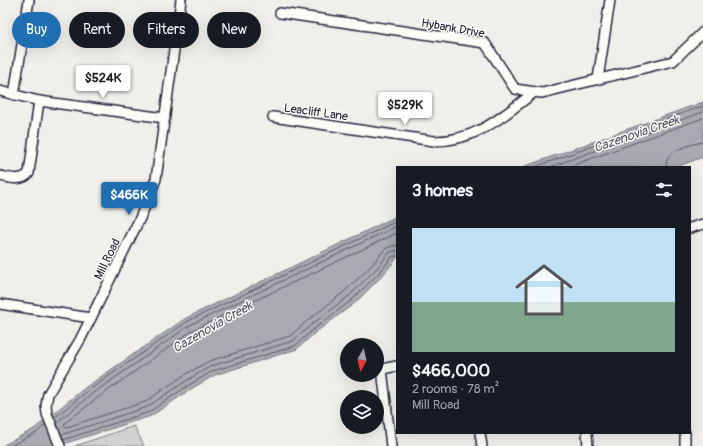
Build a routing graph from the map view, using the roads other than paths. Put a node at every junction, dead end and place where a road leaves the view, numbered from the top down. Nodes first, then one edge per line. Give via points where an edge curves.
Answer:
1 (29, 0) edge
2 (181, 0) edge
3 (610, 0) edge
4 (280, 13) dead end
5 (703, 32) edge
6 (598, 79) junction
7 (0, 91) edge
8 (533, 92) junction
9 (14, 95) junction
10 (39, 101) junction
11 (273, 117) dead end
12 (164, 118) junction
13 (0, 176) edge
14 (703, 224) edge
15 (691, 228) edge
16 (0, 304) edge
17 (92, 318) junction
18 (396, 366) edge
19 (384, 368) edge
20 (382, 382) edge
21 (480, 434) edge
22 (587, 434) edge
23 (685, 434) edge
24 (60, 446) edge
25 (391, 446) edge
26 (482, 446) edge
27 (588, 446) edge
28 (685, 446) edge

1 - 9 street
2 - 12 street, Mill Road
3 - 6 street
4 - 8 street, Hybank Drive via 485,43 514,89
5 - 6 street, Hybank Drive via 673,61
6 - 8 street, Hybank Drive via 542,93
7 - 9 street
8 - 11 street, Leacliff Lane via 487,126 466,136 446,141
9 - 10 street
10 - 12 street
10 - 13 street via 29,172 23,178 17,179
12 - 17 street, Mill Road via 156,179
14 - 15 street
16 - 17 street
17 - 24 street, Mill Road via 48,394 47,414
18 - 19 street
20 - 25 street
21 - 26 street
22 - 27 street
23 - 28 street

